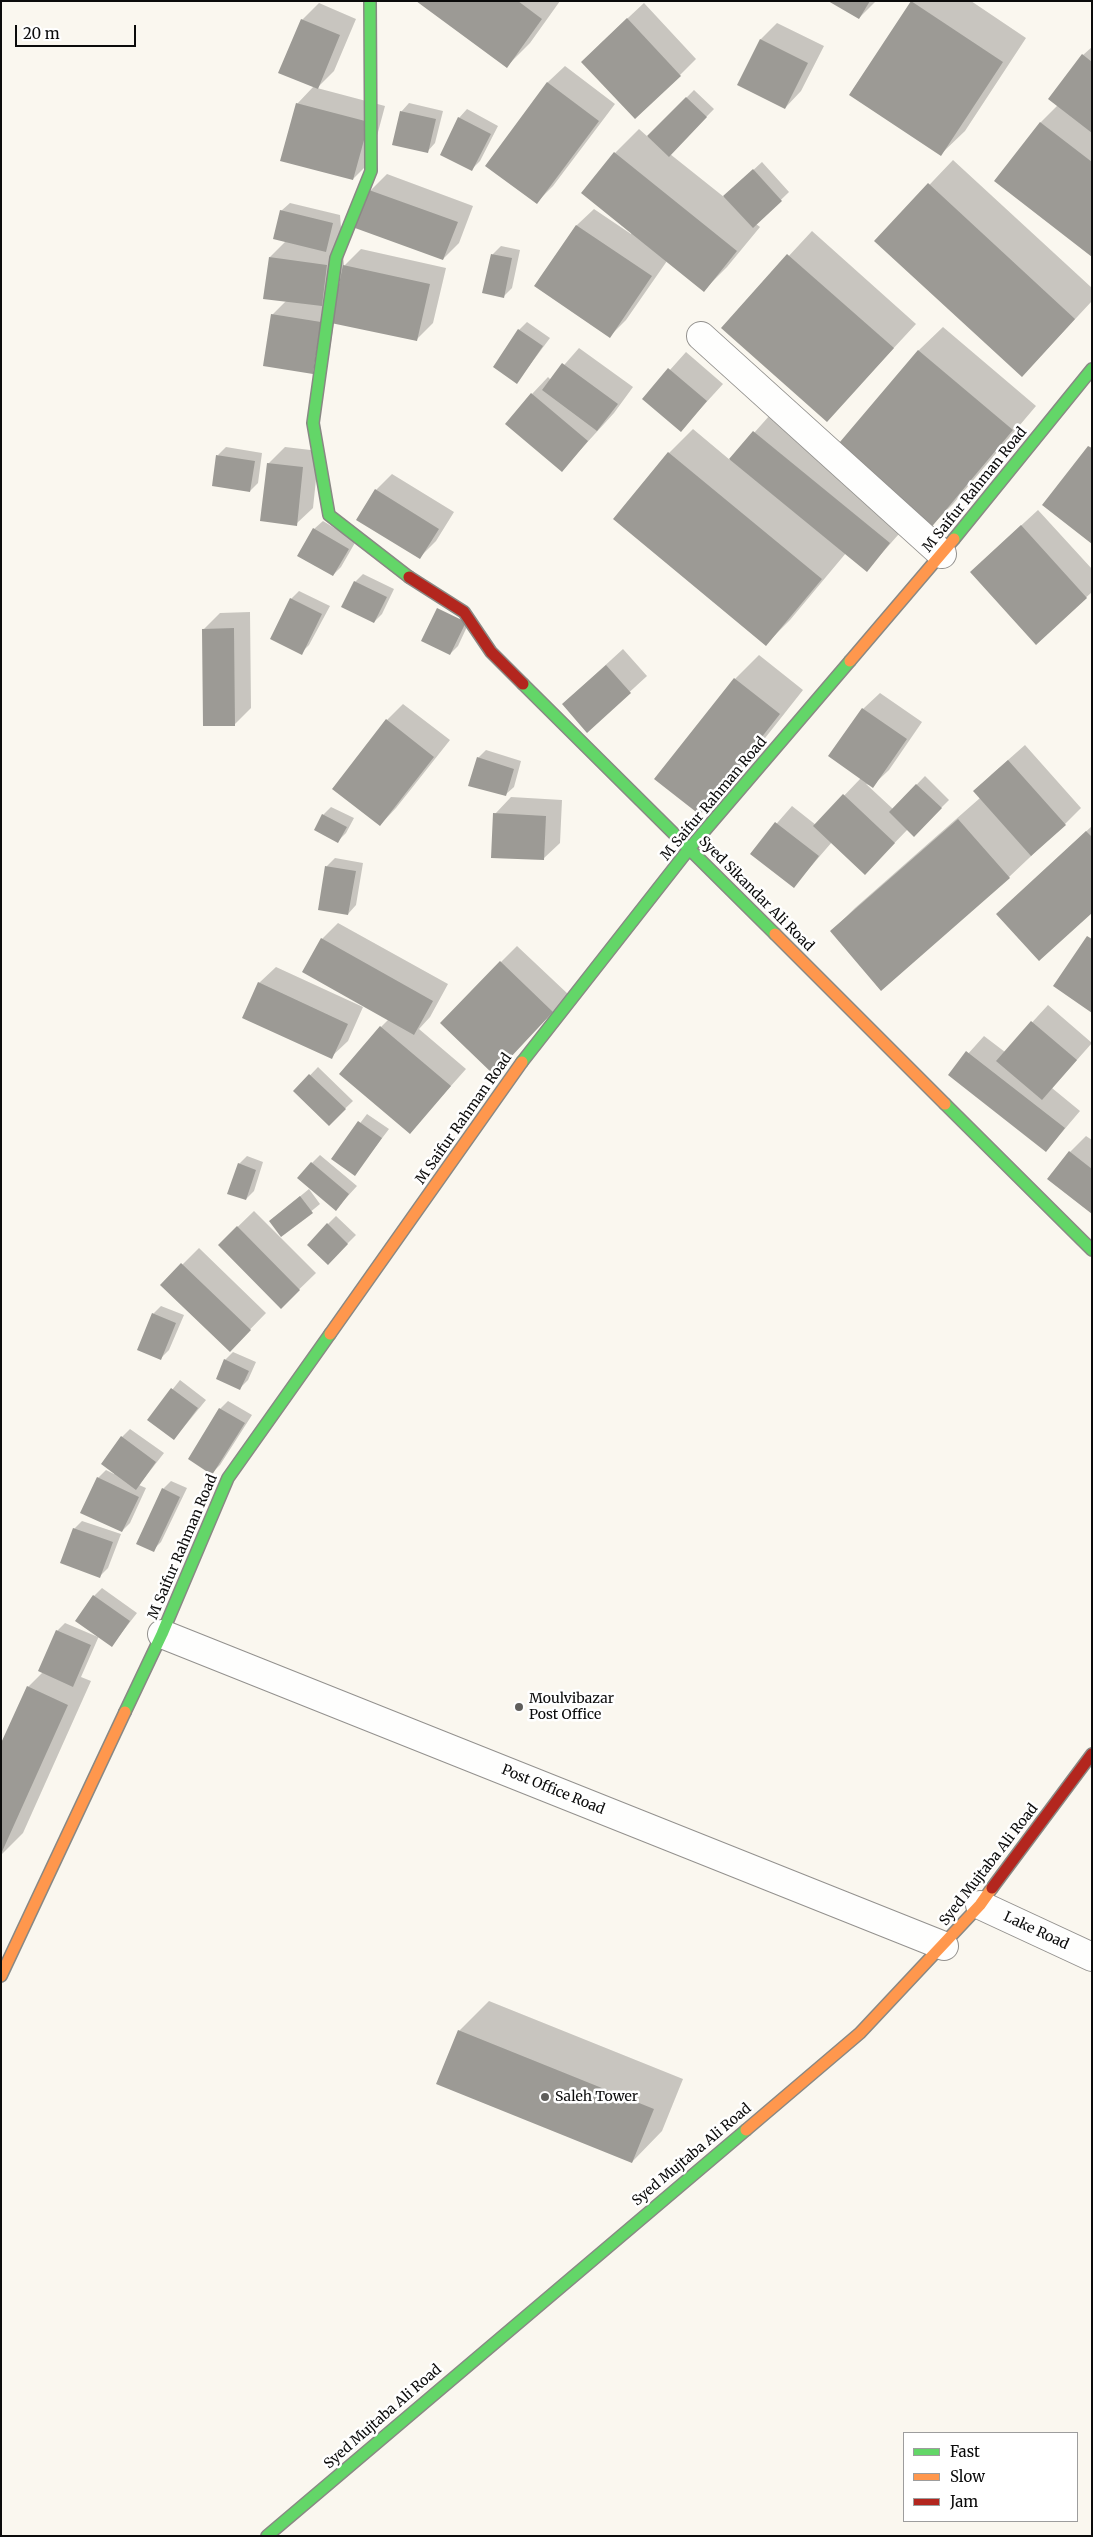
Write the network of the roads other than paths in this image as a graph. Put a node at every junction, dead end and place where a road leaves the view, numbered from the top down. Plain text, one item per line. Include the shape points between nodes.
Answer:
1 (370, 1) edge
2 (701, 336) dead end
3 (1092, 369) edge
4 (942, 554) junction
5 (689, 849) junction
6 (1092, 1250) edge
7 (162, 1634) junction
8 (1092, 1754) edge
9 (980, 1906) junction
10 (944, 1946) junction
11 (1092, 1957) edge
12 (1, 1976) edge
13 (268, 2536) edge

1 - 5 street, Syed Sikandar Ali Road via 371,170 336,258 313,423 329,515 395,568 464,612 491,652
2 - 4 street
3 - 4 street, M Saifur Rahman Road
4 - 5 street, M Saifur Rahman Road
5 - 6 street, Syed Sikandar Ali Road
5 - 7 street, M Saifur Rahman Road via 535,1044 228,1478
7 - 10 street, Post Office Road
7 - 12 street, M Saifur Rahman Road
8 - 9 street, Syed Mujtaba Ali Road
9 - 10 street, Syed Mujtaba Ali Road
9 - 11 street, Lake Road
10 - 13 street, Syed Mujtaba Ali Road via 860,2033

